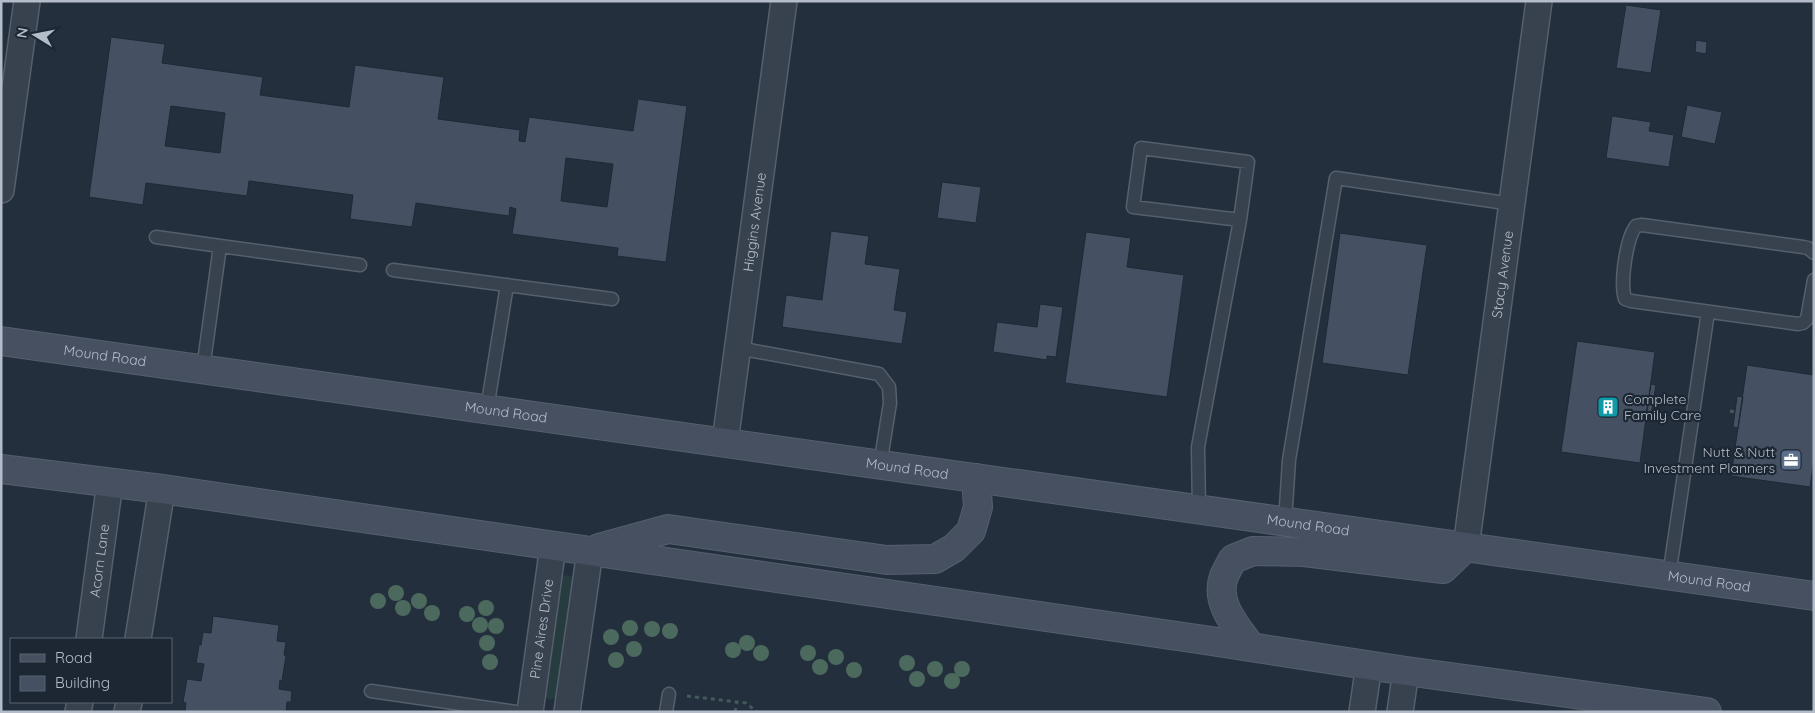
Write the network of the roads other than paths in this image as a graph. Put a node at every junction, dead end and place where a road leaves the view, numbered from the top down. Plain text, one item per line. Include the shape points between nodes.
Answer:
1 (27, 1) edge
2 (784, 1) edge
3 (1539, 1) edge
4 (1, 190) edge
5 (1512, 204) junction
6 (1240, 220) junction
7 (156, 237) dead end
8 (220, 246) junction
9 (1814, 253) edge
10 (360, 265) dead end
11 (393, 270) dead end
12 (1814, 280) edge
13 (507, 285) junction
14 (612, 299) dead end
15 (1708, 312) junction
16 (1, 341) edge
17 (738, 348) junction
18 (203, 369) junction
19 (487, 409) junction
20 (725, 442) junction
21 (880, 464) junction
22 (1, 469) edge
23 (976, 478) junction
24 (110, 482) junction
25 (162, 489) junction
26 (1199, 510) junction
27 (1285, 522) junction
28 (554, 546) junction
29 (1466, 547) junction
30 (590, 551) junction
31 (1669, 576) junction
32 (1814, 596) edge
33 (89, 638) edge
34 (138, 638) edge
35 (1252, 647) junction
36 (1369, 665) junction
37 (1406, 671) junction
38 (372, 691) dead end
39 (669, 694) dead end
40 (516, 712) edge
41 (530, 712) edge
42 (567, 712) edge
43 (666, 712) edge
44 (1362, 712) edge
45 (1400, 712) edge
46 (1707, 712) edge

1 - 4 street
2 - 17 street, Higgins Avenue
3 - 5 street, Stacy Avenue
5 - 27 lane via 1336,178 1289,460
5 - 29 street, Stacy Avenue
6 - 6 lane via 1248,162 1141,148 1134,207
6 - 26 lane via 1198,447
7 - 8 lane
8 - 10 lane
8 - 18 lane
9 - 15 lane via 1803,247 1636,226 1629,237 1622,286 1625,299
11 - 13 lane
12 - 15 lane via 1809,313 1804,323
13 - 14 lane
13 - 19 lane
15 - 31 lane
16 - 18 main road, Mound Road
17 - 20 street, Higgins Avenue
17 - 21 lane via 879,374 890,386
18 - 19 main road, Mound Road
19 - 20 main road, Mound Road
20 - 21 main road, Mound Road
21 - 23 main road, Mound Road
22 - 24 main road
23 - 26 main road, Mound Road
23 - 30 main road via 978,507 971,531 954,548 935,559 888,560 668,528
24 - 25 main road
24 - 33 street, Acorn Lane
25 - 28 main road
25 - 34 street
26 - 27 main road, Mound Road
27 - 29 main road, Mound Road
28 - 30 main road
28 - 41 street, Pine Aires Drive
29 - 31 main road, Mound Road
29 - 35 main road via 1443,569 1304,552 1253,551 1233,559 1224,578 1223,596 1227,614
30 - 35 main road
30 - 42 street
31 - 32 main road, Mound Road
35 - 36 main road
36 - 37 main road
36 - 44 street
37 - 45 street
37 - 46 main road
38 - 40 lane
39 - 43 lane

